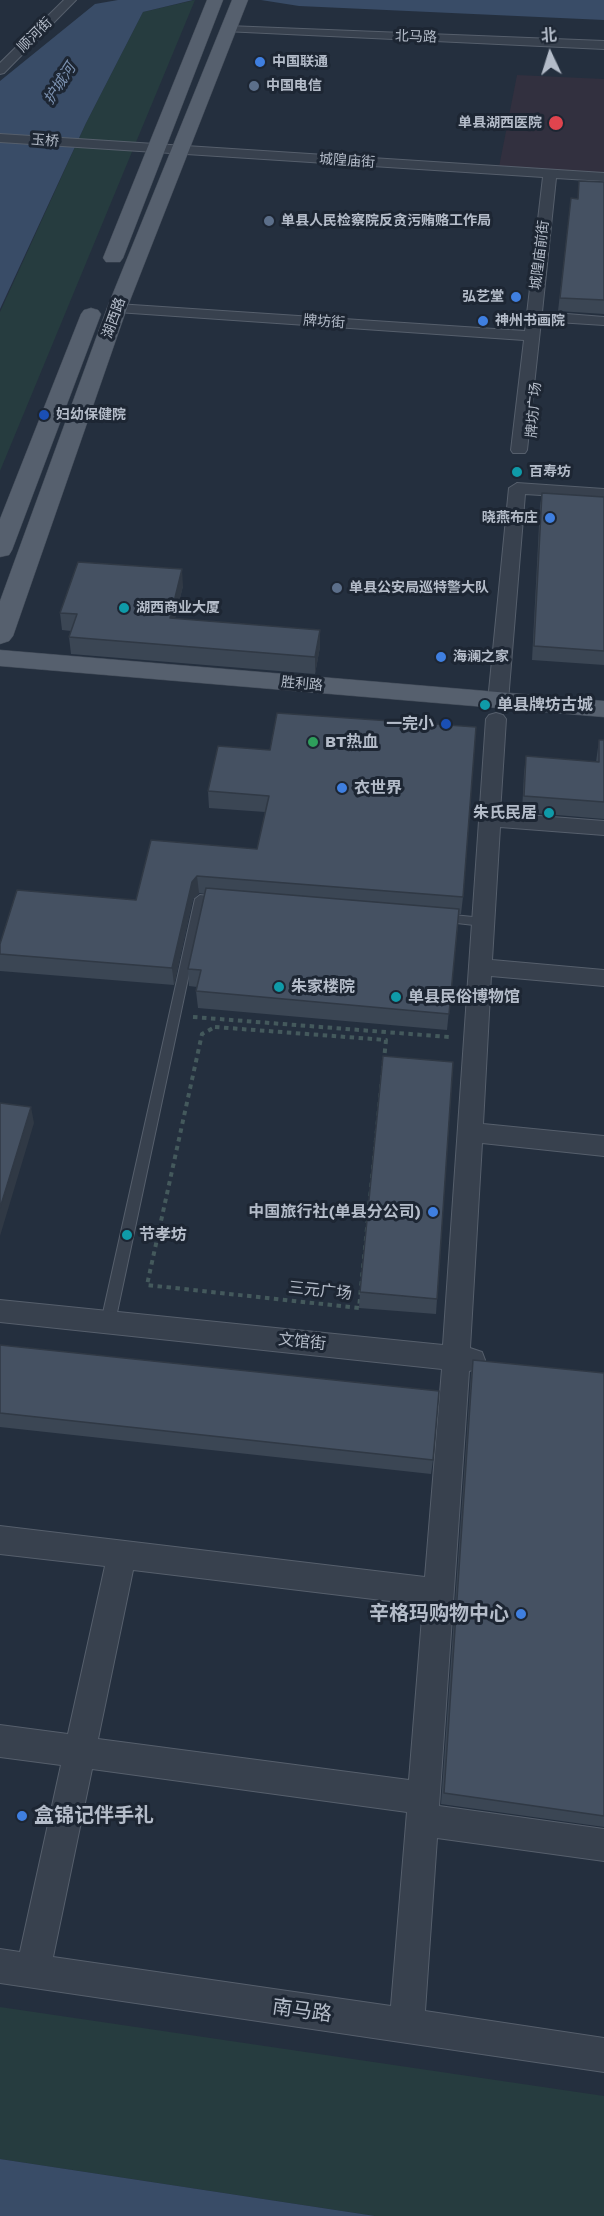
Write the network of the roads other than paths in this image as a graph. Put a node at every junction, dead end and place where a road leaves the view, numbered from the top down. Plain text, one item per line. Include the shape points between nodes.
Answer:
1 (70, 0) edge
2 (214, 1) edge
3 (239, 2) edge
4 (228, 29) junction
5 (604, 45) edge
6 (0, 70) edge
7 (0, 138) edge
8 (89, 144) joint
9 (155, 148) junction
10 (181, 150) junction
11 (550, 174) junction
12 (604, 177) edge
13 (105, 279) dead end
14 (97, 301) dead end
15 (117, 308) junction
16 (533, 316) junction
17 (604, 321) edge
18 (531, 336) junction
19 (519, 450) dead end
20 (604, 494) edge
21 (0, 550) edge
22 (0, 636) edge
23 (0, 658) edge
24 (0, 677) edge
25 (604, 709) edge
26 (497, 710) junction
27 (604, 727) edge
28 (489, 819) junction
29 (604, 828) edge
30 (235, 902) edge
31 (425, 917) edge
32 (483, 922) junction
33 (480, 967) junction
34 (604, 978) edge
35 (470, 1132) junction
36 (604, 1146) edge
37 (0, 1311) edge
38 (108, 1322) junction
39 (456, 1359) junction
40 (502, 1363) edge
41 (0, 1540) edge
42 (122, 1555) junction
43 (439, 1593) junction
44 (0, 1741) edge
45 (80, 1752) junction
46 (423, 1809) junction
47 (604, 1845) edge
48 (0, 1966) edge
49 (33, 1971) junction
50 (407, 2026) junction
51 (604, 2055) edge

1 - 6 street, 顺河街
2 - 9 main road, 湖西路
3 - 4 main road, 湖西路
4 - 5 street, 北马路
4 - 10 main road, 湖西路
7 - 8 street, 玉桥
8 - 9 street, 城隍庙街
9 - 10 street, 城隍庙街
9 - 13 main road, 湖西路
10 - 11 street, 城隍庙街
10 - 15 main road, 湖西路
11 - 12 street, 城隍庙街
11 - 16 street, 城隍庙前街
14 - 21 main road, 湖西路
15 - 18 street, 牌坊街
15 - 22 main road, 湖西路
16 - 17 street
16 - 18 street, 城隍庙前街
18 - 19 street, 城隍庙前街
20 - 26 street via 517,488
23 - 26 main road, 胜利路
24 - 26 main road, 胜利路
25 - 26 main road, 胜利路
26 - 27 main road, 胜利路
26 - 28 street
28 - 29 street
28 - 32 street
30 - 38 lane via 200,899
31 - 32 lane
32 - 33 street
33 - 34 street
33 - 35 street
35 - 36 street
35 - 39 street
37 - 38 street, 文馆街
38 - 39 street, 文馆街
39 - 40 street, 文馆街
39 - 43 street
41 - 42 street
42 - 43 street
42 - 45 street
43 - 46 street
44 - 45 street
45 - 46 street
45 - 49 street
46 - 47 street
46 - 50 street
48 - 49 street, 南马路
49 - 50 street, 南马路
50 - 51 street, 南马路

